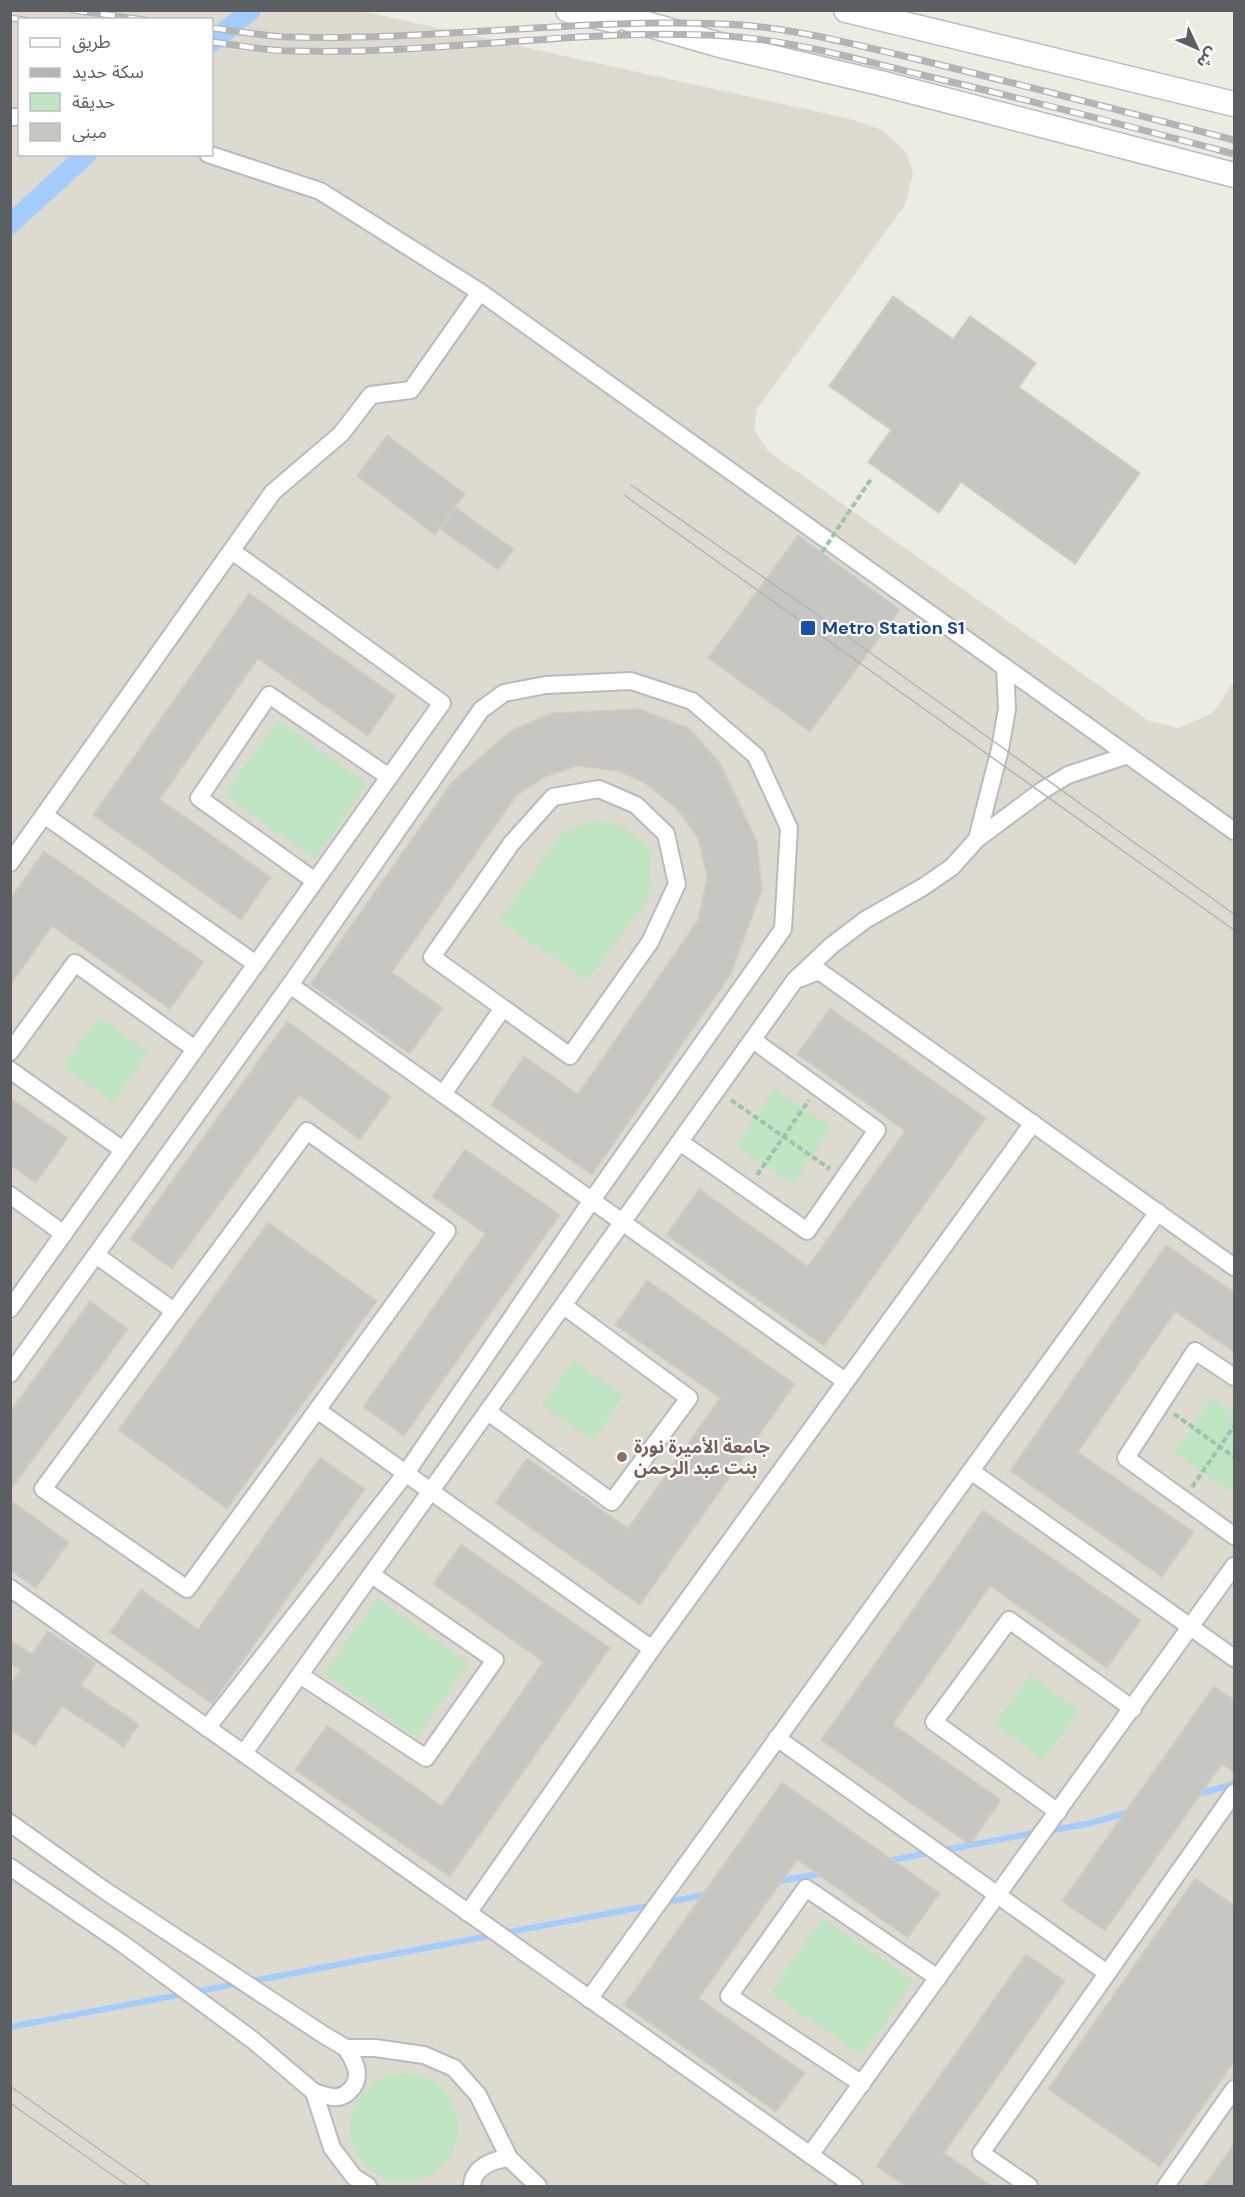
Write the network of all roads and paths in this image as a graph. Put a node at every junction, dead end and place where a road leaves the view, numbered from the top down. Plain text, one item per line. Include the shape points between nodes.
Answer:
1 (568, 10) edge
2 (598, 10) edge
3 (846, 10) edge
4 (720, 45) junction
5 (1234, 104) edge
6 (213, 156) edge
7 (1234, 176) edge
8 (480, 292) junction
9 (871, 479) dead end
10 (232, 551) junction
11 (822, 552) dead end
12 (1005, 667) junction
13 (1128, 755) junction
14 (389, 777) junction
15 (45, 815) junction
16 (1234, 831) edge
17 (977, 840) junction
18 (10, 863) edge
19 (315, 881) junction
20 (256, 964) junction
21 (795, 980) junction
22 (290, 985) junction
23 (503, 1008) junction
24 (753, 1040) junction
25 (195, 1049) junction
26 (10, 1052) edge
27 (10, 1070) edge
28 (818, 1087) junction
29 (717, 1090) junction
30 (443, 1094) junction
31 (1033, 1123) junction
32 (783, 1137) junction
33 (680, 1142) junction
34 (123, 1150) junction
35 (843, 1178) junction
36 (747, 1189) junction
37 (10, 1195) edge
38 (592, 1200) junction
39 (1158, 1212) junction
40 (623, 1222) junction
41 (64, 1234) junction
42 (96, 1255) junction
43 (1234, 1267) edge
44 (564, 1306) junction
45 (10, 1310) edge
46 (174, 1311) junction
47 (10, 1374) edge
48 (1234, 1377) edge
49 (845, 1381) junction
50 (1160, 1404) junction
51 (317, 1410) junction
52 (488, 1413) junction
53 (1234, 1426) edge
54 (1220, 1447) junction
55 (1234, 1457) edge
56 (971, 1471) junction
57 (405, 1473) junction
58 (431, 1491) junction
59 (1183, 1499) junction
60 (1234, 1536) edge
61 (1234, 1566) edge
62 (372, 1575) junction
63 (10, 1588) edge
64 (1191, 1628) junction
65 (652, 1649) junction
66 (1234, 1658) edge
67 (300, 1675) junction
68 (1133, 1709) junction
69 (207, 1728) junction
70 (777, 1738) junction
71 (244, 1753) junction
72 (1234, 1793) edge
73 (1058, 1812) junction
74 (10, 1823) edge
75 (10, 1867) edge
76 (998, 1895) junction
77 (468, 1912) junction
78 (1107, 1973) junction
79 (938, 1978) junction
80 (589, 1999) junction
81 (346, 2048) junction
82 (862, 2084) junction
83 (1234, 2089) edge
84 (314, 2092) junction
85 (810, 2155) junction
86 (508, 2157) junction
87 (368, 2187) edge
88 (472, 2187) edge
89 (538, 2187) edge
90 (854, 2187) edge
91 (1029, 2187) edge
92 (1166, 2187) edge

1 - 4 main road
2 - 4 main road
3 - 5 main road
4 - 7 main road
6 - 8 street via 320,191
8 - 10 street via 411,390 371,396 341,434 273,492
8 - 12 street
9 - 11 path, bridge
10 - 14 street via 442,703
10 - 15 street
12 - 13 street
12 - 17 street via 1007,709
13 - 16 street
13 - 17 street via 1068,775
14 - 19 street
14 - 19 street via 269,695 199,798
15 - 18 street
15 - 20 street
17 - 21 street via 951,867 865,920
19 - 20 street
20 - 25 street
21 - 24 street
21 - 31 street via 819,971
22 - 30 street
22 - 38 street via 481,710 504,693 546,685 631,681 692,701 756,756 789,828 783,929
22 - 42 street
23 - 23 street via 570,1056 650,942 677,884 666,834 636,805 599,789 553,797 511,844 432,957
23 - 30 street
24 - 28 street
24 - 29 street
25 - 26 street via 75,963
25 - 34 street
27 - 34 street
28 - 32 path
28 - 35 street via 877,1130
29 - 32 path
29 - 33 street
30 - 38 street
31 - 39 street
31 - 49 street
32 - 35 path
32 - 36 path
33 - 36 street
33 - 40 street
34 - 41 street
35 - 36 street via 807,1231
37 - 41 street
38 - 40 street
38 - 57 street
39 - 43 street
39 - 56 street
40 - 44 street
40 - 49 street
41 - 45 street
42 - 46 street
42 - 47 street
44 - 52 street
44 - 52 street via 689,1398 612,1502
46 - 51 street via 307,1131 447,1231
46 - 51 street via 43,1489 187,1589
48 - 50 street via 1195,1351
49 - 65 street
50 - 54 path
50 - 59 street via 1126,1458
51 - 57 street
52 - 58 street
53 - 54 path
54 - 55 path
54 - 59 path
56 - 64 street
56 - 70 street
57 - 58 street
57 - 69 street
58 - 62 street
58 - 65 street
59 - 60 street
61 - 64 street
62 - 67 street
62 - 67 street via 495,1660 426,1758
63 - 69 street
64 - 66 street
64 - 68 street
65 - 77 street
67 - 71 street
68 - 73 street
68 - 73 street via 1009,1620 934,1722
69 - 71 street
70 - 76 street
70 - 80 street
71 - 77 street
72 - 78 street
73 - 76 street
74 - 81 street via 104,1890
75 - 84 street via 198,1999
76 - 78 street
76 - 79 street
77 - 80 street
78 - 91 street via 981,2153
79 - 82 street
79 - 82 street via 806,1888 729,1996
80 - 85 street
81 - 84 street via 357,2075 351,2091 335,2098
81 - 86 street via 424,2055 454,2068 478,2095
82 - 85 street
83 - 92 street
84 - 87 street via 332,2148 354,2177
85 - 90 street
86 - 88 street via 494,2159 482,2168
86 - 89 street

